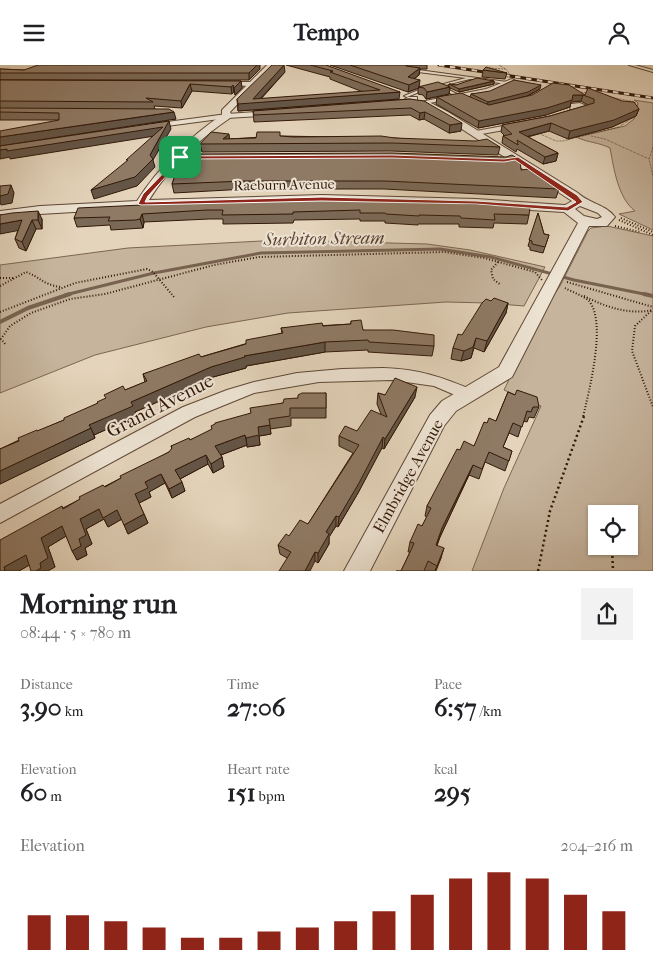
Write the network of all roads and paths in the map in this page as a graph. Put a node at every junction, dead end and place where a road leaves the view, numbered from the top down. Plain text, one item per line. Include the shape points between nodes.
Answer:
1 (271, 65) edge
2 (499, 65) edge
3 (631, 65) edge
4 (486, 68) edge
5 (505, 69) junction
6 (407, 70) edge
7 (653, 71) edge
8 (473, 78) junction
9 (512, 82) junction
10 (211, 84) edge
11 (251, 84) junction
12 (438, 86) junction
13 (396, 91) edge
14 (461, 97) junction
15 (410, 99) junction
16 (472, 102) edge
17 (427, 103) junction
18 (397, 104) edge
19 (576, 109) edge
20 (282, 112) edge
21 (567, 112) edge
22 (181, 113) dead end
23 (227, 116) junction
24 (530, 123) edge
25 (143, 128) edge
26 (476, 133) junction
27 (589, 135) dead end
28 (653, 147) edge
29 (180, 157) junction
30 (195, 158) edge
31 (516, 158) junction
32 (649, 159) junction
33 (494, 160) edge
34 (653, 176) edge
35 (580, 202) junction
36 (141, 204) junction
37 (568, 209) junction
38 (0, 215) edge
39 (611, 219) junction
40 (585, 221) junction
41 (648, 230) junction
42 (642, 232) junction
43 (646, 233) junction
44 (653, 234) edge
45 (498, 263) junction
46 (0, 278) edge
47 (14, 278) junction
48 (556, 278) junction
49 (159, 280) junction
50 (501, 285) dead end
51 (0, 286) edge
52 (61, 288) junction
53 (577, 293) junction
54 (174, 297) dead end
55 (653, 307) edge
56 (652, 311) edge
57 (0, 312) edge
58 (5, 344) dead end
59 (469, 395) junction
60 (653, 407) edge
61 (0, 515) edge
62 (612, 555) edge
63 (356, 571) edge
64 (538, 571) edge
65 (613, 571) edge

1 - 11 street
2 - 5 path
3 - 7 lane
4 - 5 path
5 - 9 path
6 - 8 lane
8 - 9 lane
8 - 12 lane
9 - 14 street
10 - 11 street
11 - 23 street via 225,112
12 - 14 lane
12 - 15 lane via 429,87
13 - 15 street
14 - 16 lane
14 - 17 street
15 - 17 street
15 - 18 street
17 - 26 street
19 - 21 street
20 - 23 street
22 - 23 street via 220,113
23 - 25 street
23 - 29 street via 210,127
24 - 26 street
26 - 31 street
27 - 32 path
28 - 32 path
29 - 30 street
29 - 36 street via 145,195
31 - 33 street
31 - 35 street
32 - 34 path
35 - 37 street
35 - 39 street via 589,204
36 - 37 street, Raeburn Avenue via 322,199
36 - 38 street, Raeburn Avenue
37 - 40 street
39 - 40 street
39 - 41 path
39 - 42 path
39 - 42 path via 630,224
40 - 48 street, Elmbridge Avenue
41 - 43 path
41 - 44 path
42 - 43 path
43 - 44 path
45 - 48 path via 535,272 539,279
45 - 49 path via 444,252 259,257
45 - 50 path via 491,270
46 - 47 path
47 - 51 path
47 - 52 path via 26,272 46,285
48 - 53 path
48 - 55 path
48 - 59 street, Elmbridge Avenue via 506,372
49 - 52 path via 153,271 147,269
49 - 54 path
49 - 58 path via 70,299 31,313 10,326 1,339
52 - 57 path
53 - 56 path via 619,310
53 - 64 path via 589,301 598,322 593,369 582,423 550,511
56 - 60 path via 635,326 632,351
59 - 61 street, Grand Avenue via 435,380 403,374 311,375 267,383 218,397
59 - 63 street, Elmbridge Avenue via 449,407 437,421
62 - 65 path

